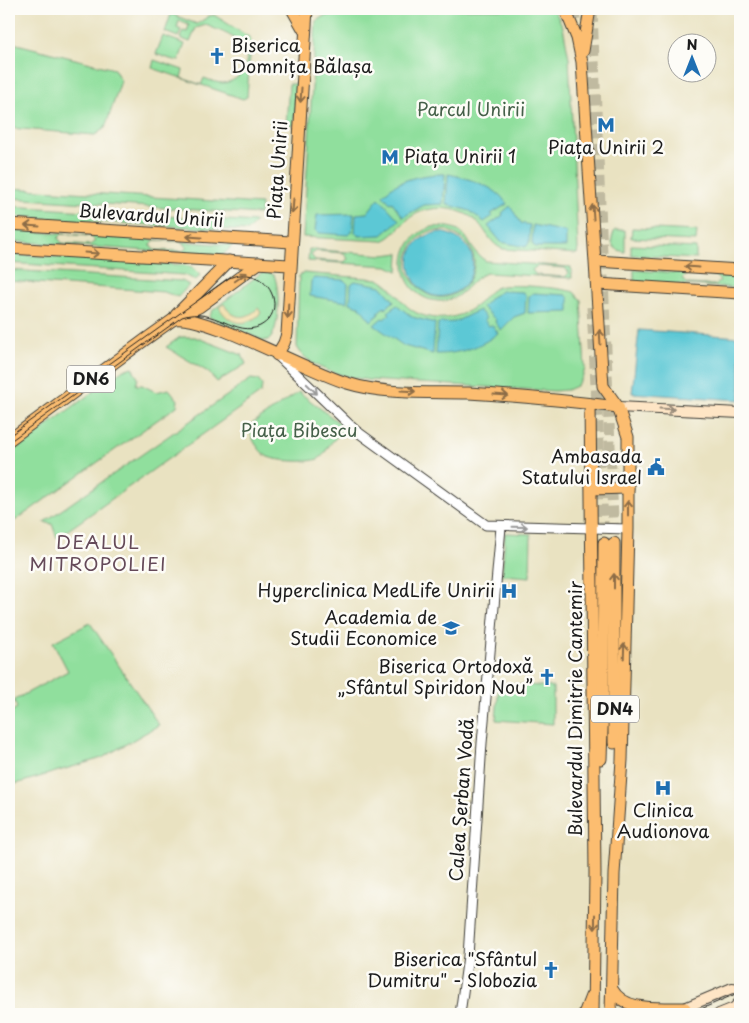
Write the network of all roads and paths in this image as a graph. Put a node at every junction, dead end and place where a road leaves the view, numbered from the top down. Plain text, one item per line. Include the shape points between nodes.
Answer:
1 (292, 9) edge
2 (307, 9) edge
3 (565, 9) edge
4 (590, 9) edge
5 (305, 32) junction
6 (582, 62) junction
7 (9, 224) edge
8 (291, 242) junction
9 (9, 248) edge
10 (196, 259) junction
11 (596, 261) junction
12 (229, 262) junction
13 (259, 263) junction
14 (290, 265) junction
15 (740, 270) edge
16 (208, 284) junction
17 (598, 284) junction
18 (740, 293) edge
19 (174, 319) junction
20 (287, 334) junction
21 (277, 355) junction
22 (302, 367) junction
23 (603, 386) junction
24 (590, 404) junction
25 (618, 407) junction
26 (740, 413) edge
27 (9, 440) edge
28 (592, 488) junction
29 (628, 488) junction
30 (501, 527) junction
31 (592, 528) junction
32 (628, 529) junction
33 (595, 873) junction
34 (614, 874) junction
35 (595, 988) junction
36 (612, 989) junction
37 (740, 989) edge
38 (740, 1002) edge
39 (685, 1008) junction
40 (460, 1014) edge
41 (584, 1014) edge
42 (593, 1014) edge
43 (611, 1014) edge
44 (670, 1014) edge
45 (719, 1014) edge

1 - 5 main road
2 - 5 main road, Piața Unirii
3 - 6 main road via 577,38
4 - 6 main road
5 -> 8 main road, Piața Unirii
11 -> 6 main road
8 -> 7 main road, Bulevardul Unirii
8 - 14 main road, Piața Unirii
9 -> 10 main road
10 - 12 main road
10 - 16 main road via 205,269
15 -> 11 main road
11 - 17 main road
12 - 13 main road
12 - 16 main road, DN6
13 - 14 main road
19 -> 13 main road via 199,307
14 -> 20 main road, Piața Unirii
16 - 19 main road, DN6
17 - 18 main road
23 -> 17 main road
19 - 21 main road via 191,320 212,327
19 - 27 main road, DN6
20 - 21 main road, Piața Unirii
20 - 22 main road, Piața Unirii via 286,349
21 - 22 main road, Piața Unirii
21 -> 30 street via 362,435 484,524
22 -> 24 main road, Piața Unirii via 370,388 545,398
23 - 24 main road
23 - 25 main road
24 - 25 main road, Piața Unirii
24 - 28 main road, Bulevardul Dimitrie Cantemir
25 -> 26 main road
25 - 29 main road via 628,437
28 - 29 main road
28 - 31 main road, Bulevardul Dimitrie Cantemir
32 -> 29 main road
30 -> 31 street
30 - 40 street, Calea Șerban Vodă via 482,734 468,956
31 - 32 street
31 - 33 main road, Bulevardul Dimitrie Cantemir
34 -> 32 main road via 622,760
34 -> 33 main road, DN4 via 609,543
33 -> 35 main road, Bulevardul Dimitrie Cantemir / DN4
34 - 36 main road, DN4
35 - 41 main road
35 - 42 main road, Bulevardul Dimitrie Cantemir / DN4
36 - 39 main road via 618,999 632,1005
36 - 43 main road, DN4
37 - 39 main road via 732,988
38 - 45 main road
39 - 44 main road

